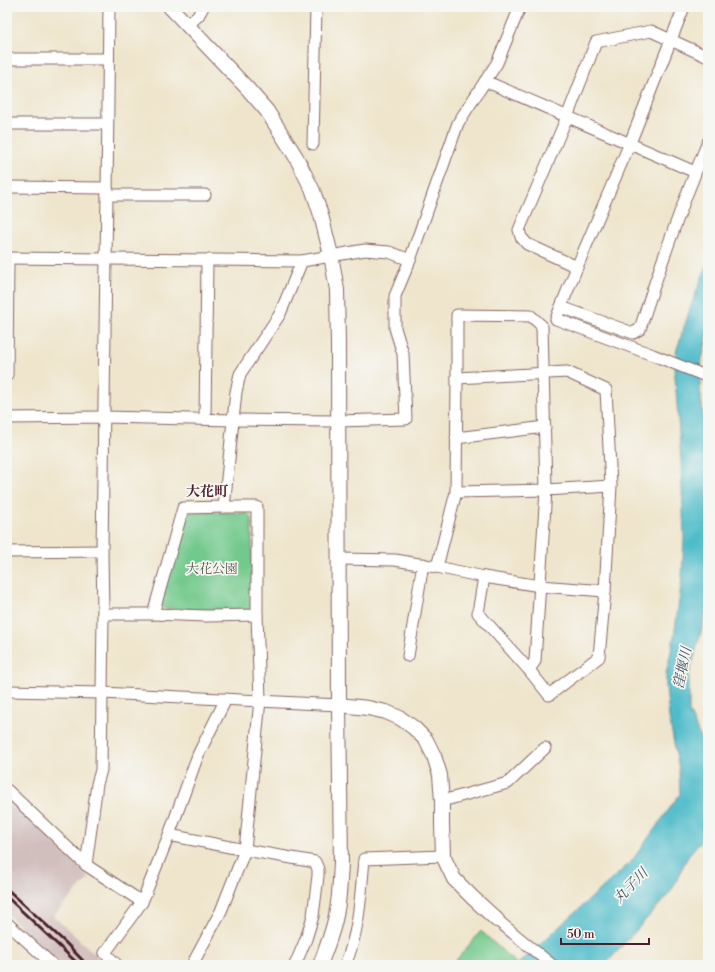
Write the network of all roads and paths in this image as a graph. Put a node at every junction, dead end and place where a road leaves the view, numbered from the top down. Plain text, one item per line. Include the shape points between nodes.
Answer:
1 (109, 7) edge
2 (170, 7) edge
3 (203, 7) edge
4 (316, 7) edge
5 (518, 7) edge
6 (684, 7) edge
7 (188, 25) junction
8 (671, 40) junction
9 (708, 57) edge
10 (7, 59) edge
11 (108, 59) junction
12 (485, 81) junction
13 (567, 117) junction
14 (7, 124) edge
15 (107, 124) junction
16 (708, 142) edge
17 (630, 143) junction
18 (313, 144) dead end
19 (696, 172) junction
20 (7, 187) edge
21 (107, 192) junction
22 (205, 195) dead end
23 (331, 255) junction
24 (8, 258) edge
25 (106, 259) junction
26 (206, 260) junction
27 (410, 260) junction
28 (302, 261) junction
29 (577, 267) junction
30 (561, 307) junction
31 (556, 319) junction
32 (542, 326) junction
33 (543, 373) junction
34 (7, 375) edge
35 (708, 377) edge
36 (457, 378) junction
37 (104, 417) junction
38 (7, 418) edge
39 (205, 419) junction
40 (234, 420) junction
41 (338, 421) junction
42 (545, 427) junction
43 (456, 438) junction
44 (611, 486) junction
45 (546, 490) junction
46 (456, 492) junction
47 (224, 507) junction
48 (7, 552) edge
49 (102, 552) junction
50 (339, 559) junction
51 (423, 564) junction
52 (437, 567) junction
53 (484, 577) junction
54 (540, 586) junction
55 (605, 591) junction
56 (103, 614) junction
57 (153, 614) junction
58 (257, 615) junction
59 (408, 656) dead end
60 (529, 670) junction
61 (7, 691) edge
62 (102, 693) junction
63 (226, 699) junction
64 (260, 700) junction
65 (338, 705) junction
66 (545, 748) dead end
67 (7, 790) edge
68 (442, 801) junction
69 (169, 835) junction
70 (245, 850) junction
71 (443, 856) junction
72 (86, 865) junction
73 (142, 902) junction
74 (496, 920) joint
75 (7, 923) edge
76 (53, 965) edge
77 (117, 965) edge
78 (192, 965) edge
79 (295, 965) edge
80 (320, 965) edge
81 (345, 965) edge
82 (552, 965) edge

1 - 11 street
2 - 7 street
3 - 7 street
4 - 18 street
5 - 12 street via 497,63
6 - 8 street
7 - 23 street via 267,111 296,157 313,191
8 - 9 street
8 - 13 street via 651,32 596,42
8 - 17 street
10 - 11 street
11 - 15 street
12 - 13 street
12 - 27 street via 458,123
13 - 17 street
13 - 29 street via 519,230 527,244
14 - 15 street
15 - 21 street
16 - 19 street
17 - 19 street
17 - 29 street
19 - 30 street via 640,329 633,333
20 - 21 street
21 - 22 street
21 - 25 street
23 - 27 street via 365,250 389,252
23 - 28 street
23 - 41 street via 337,290
24 - 25 street
24 - 34 street
25 - 26 street
25 - 37 street
26 - 28 street
26 - 39 street
27 - 41 street via 395,296 395,328 403,354 406,419
28 - 40 street via 280,314 240,374
29 - 30 street
30 - 31 street
31 - 32 street
31 - 35 street
32 - 33 street
32 - 36 street via 531,316 457,315
33 - 36 street
33 - 42 street
33 - 44 street via 567,372 606,390
36 - 43 street
37 - 38 street
37 - 39 street
37 - 49 street
39 - 40 street
40 - 41 street
40 - 47 street
41 - 50 street
42 - 43 street
42 - 45 street
43 - 46 street
44 - 45 street
44 - 55 street
45 - 46 street
45 - 54 street
46 - 52 street
47 - 57 street via 183,508
47 - 58 street via 256,507
48 - 49 street
49 - 56 street
50 - 51 street via 395,560
50 - 65 street
51 - 52 street
51 - 59 street
52 - 53 street
53 - 54 street
53 - 60 street via 478,614
54 - 55 street
54 - 60 street via 535,661
55 - 60 street via 599,657 550,695
56 - 57 street
56 - 62 street
57 - 58 street
58 - 64 street
61 - 62 street
62 - 63 street
62 - 72 street via 101,770
63 - 64 street
63 - 69 street via 198,755
64 - 65 street
64 - 70 street
65 - 68 street via 386,712 414,728 426,740 434,756 440,775
65 - 80 street via 340,882 336,915
66 - 68 street via 508,783
67 - 72 street
68 - 71 street
69 - 70 street
69 - 73 street
70 - 78 street via 221,911
70 - 79 street via 314,862 318,869 313,916
71 - 74 street via 454,879
71 - 81 street via 364,859 358,918
72 - 73 street
73 - 77 street via 105,953
74 - 82 street
75 - 76 street

